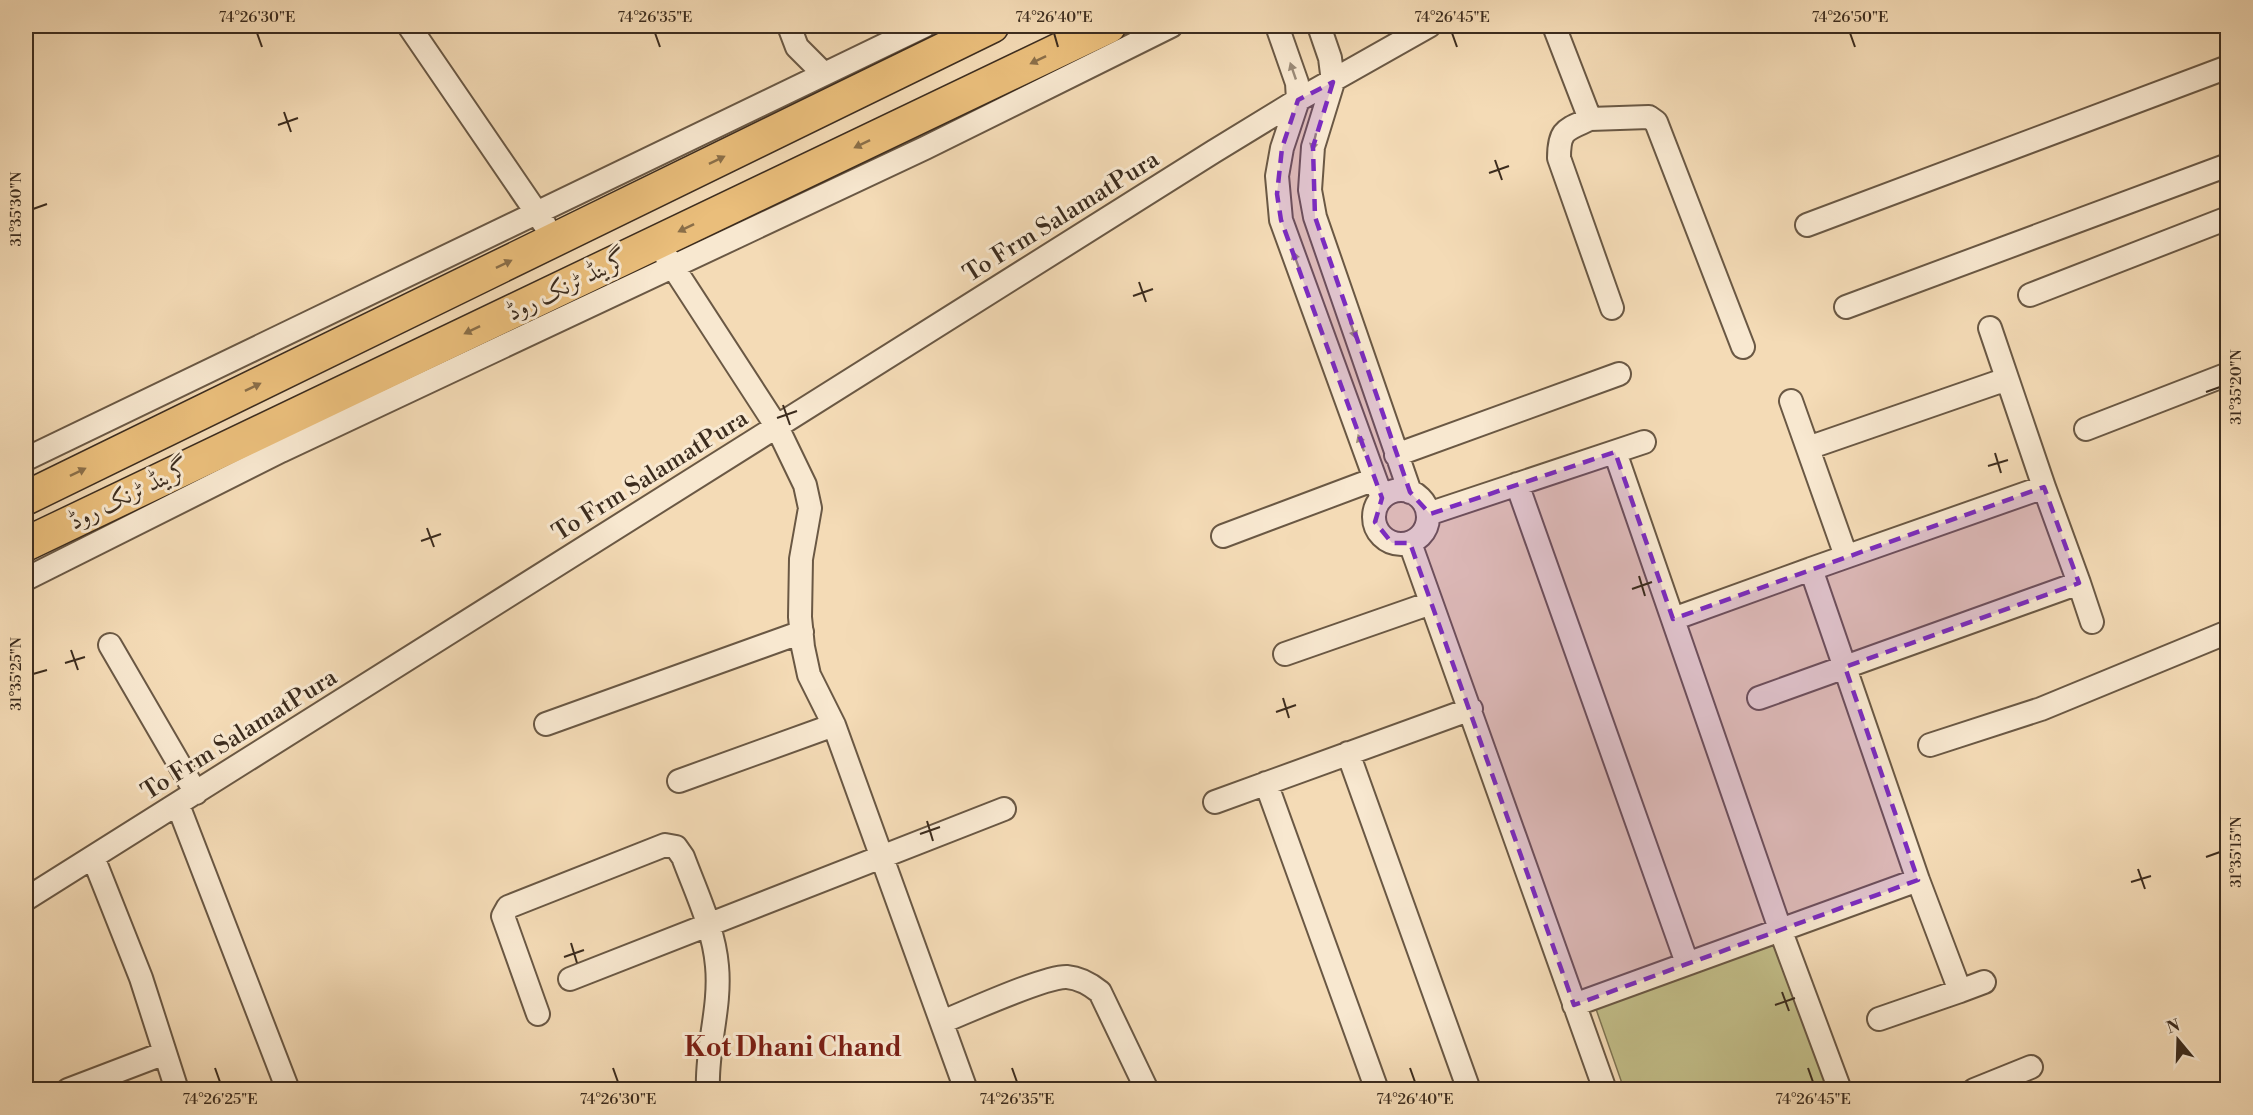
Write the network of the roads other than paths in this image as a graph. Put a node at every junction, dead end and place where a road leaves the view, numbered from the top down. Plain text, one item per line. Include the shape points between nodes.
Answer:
1 (409, 26) edge
2 (789, 26) edge
3 (924, 26) edge
4 (992, 26) edge
5 (1109, 26) edge
6 (1171, 26) edge
7 (1277, 26) edge
8 (1319, 26) edge
9 (1429, 26) edge
10 (1554, 26) edge
11 (949, 46) junction
12 (881, 63) junction
13 (2228, 67) edge
14 (824, 74) junction
15 (1333, 82) junction
16 (974, 91) junction
17 (1298, 100) junction
18 (1590, 119) junction
19 (918, 134) junction
20 (2228, 165) edge
21 (2228, 218) edge
22 (1807, 225) dead end
23 (546, 227) junction
24 (666, 254) junction
25 (2030, 295) dead end
26 (1846, 307) dead end
27 (1612, 308) dead end
28 (1990, 328) dead end
29 (1743, 347) dead end
30 (1619, 374) dead end
31 (2228, 374) edge
32 (2007, 379) junction
33 (1791, 401) dead end
34 (777, 427) junction
35 (2086, 429) dead end
36 (275, 439) junction
37 (1644, 442) dead end
38 (1808, 448) junction
39 (1616, 452) junction
40 (1396, 455) junction
41 (26, 459) edge
42 (1517, 484) junction
43 (2044, 487) junction
44 (1378, 488) junction
45 (1410, 492) junction
46 (26, 498) edge
47 (1428, 514) junction
48 (1223, 536) dead end
49 (1410, 543) junction
50 (26, 544) edge
51 (1846, 556) junction
52 (1811, 569) junction
53 (26, 579) edge
54 (2079, 583) junction
55 (1431, 603) junction
56 (1673, 619) junction
57 (2092, 622) dead end
58 (802, 632) junction
59 (2228, 632) edge
60 (110, 645) dead end
61 (1285, 654) dead end
62 (1845, 667) junction
63 (1759, 698) dead end
64 (1471, 709) junction
65 (546, 724) dead end
66 (834, 726) junction
67 (1930, 745) dead end
68 (1348, 753) junction
69 (679, 782) dead end
70 (1266, 783) junction
71 (187, 799) junction
72 (1215, 801) dead end
73 (1004, 809) dead end
74 (93, 857) junction
75 (882, 858) junction
76 (1918, 880) junction
77 (26, 899) edge
78 (708, 925) junction
79 (1780, 929) junction
80 (1687, 963) junction
81 (570, 979) dead end
82 (1984, 982) dead end
83 (1960, 991) junction
84 (1574, 1005) junction
85 (538, 1014) dead end
86 (1879, 1019) dead end
87 (942, 1022) junction
88 (165, 1053) junction
89 (2031, 1067) dead end
90 (68, 1089) edge
91 (177, 1089) edge
92 (288, 1089) edge
93 (708, 1089) edge
94 (966, 1089) edge
95 (1147, 1089) edge
96 (1377, 1089) edge
97 (1469, 1089) edge
98 (1605, 1089) edge
99 (1840, 1089) edge
100 (1974, 1089) edge

1 - 23 street
2 - 14 street via 797,47
3 - 12 street
4 - 11 highway, گرینڈ ٹرنک روڈ
5 -> 16 highway, گرینڈ ٹرنک روڈ
6 - 19 street
17 -> 7 street via 1297,83
8 - 15 street
9 - 15 street, To Frm SalamatPura
10 - 18 street
11 - 12 highway, گرینڈ ٹرنک روڈ
11 - 16 highway
12 - 14 street
23 -> 12 highway, گرینڈ ٹرنک روڈ
13 - 22 street
14 - 23 street
15 - 17 street, To Frm SalamatPura
15 -> 40 street via 1313,147 1314,217
16 - 19 highway, گرینڈ ٹرنک روڈ
17 - 34 street, To Frm SalamatPura
44 -> 17 street via 1281,220 1277,176
18 - 27 street via 1564,131 1559,138 1559,158
18 - 29 street via 1649,117 1656,122
19 - 24 highway, گرینڈ ٹرنک روڈ
20 - 26 street
21 - 25 street
23 - 41 street
46 -> 23 highway, گرینڈ ٹرنک روڈ
24 - 34 street
24 - 36 highway, گرینڈ ٹرنک روڈ
28 - 32 street
30 - 40 street
31 - 35 street
32 - 38 street
32 - 43 street
33 - 38 street
34 - 58 street via 797,464 810,508 801,559
34 - 71 street, To Frm SalamatPura
36 - 50 highway, گرینڈ ٹرنک روڈ
36 - 53 street
37 - 39 street
38 - 51 street
39 - 42 street
39 - 56 street
40 - 45 street
42 - 47 street
42 - 80 street
43 - 51 street
43 - 54 street
44 - 45 street
44 - 48 street
44 - 49 street via 1378,531 1392,543
45 - 47 street via 1422,501
47 - 49 street via 1424,532
49 - 55 street
51 - 52 street
52 - 56 street
52 - 62 street
54 - 57 street
54 - 62 street
55 - 61 street
55 - 64 street
56 - 79 street
58 - 65 street
58 - 66 street via 809,675
59 - 67 street via 2041,709
60 - 71 street
62 - 63 street
62 - 76 street
64 - 68 street
64 - 84 street
66 - 69 street
66 - 75 street
68 - 70 street
68 - 97 street
70 - 72 street
70 - 96 street
71 - 74 street, To Frm SalamatPura
71 - 92 street
73 - 75 street
74 - 77 street, To Frm SalamatPura
74 - 88 street via 141,978
75 - 78 street
75 - 87 street
76 - 79 street
76 - 83 street
78 - 81 street
78 - 85 street via 683,857 676,847 665,845 508,907 503,916
78 - 93 street via 717,968
79 - 80 street
79 - 99 street
80 - 84 street
82 - 83 street
83 - 86 street
84 - 98 street
87 - 94 street
87 - 95 street via 1055,978 1077,979 1100,992
88 - 90 street
88 - 91 street
89 - 100 street

